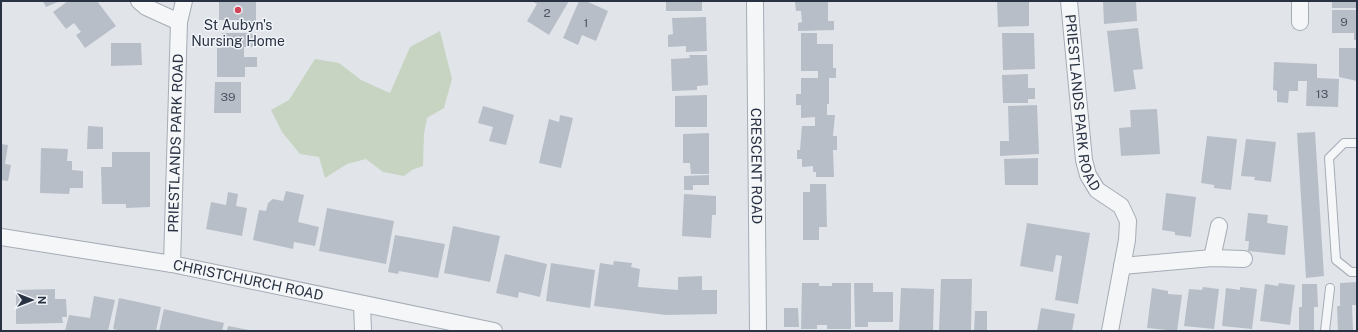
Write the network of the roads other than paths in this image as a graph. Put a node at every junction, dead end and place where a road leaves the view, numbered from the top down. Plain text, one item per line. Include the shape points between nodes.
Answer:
1 (139, 1) edge
2 (184, 1) edge
3 (755, 1) edge
4 (1069, 1) edge
5 (1300, 1) edge
6 (179, 22) junction
7 (1300, 22) dead end
8 (1357, 143) edge
9 (1219, 226) dead end
10 (1, 237) edge
11 (1212, 258) junction
12 (1244, 259) dead end
13 (172, 264) junction
14 (1122, 266) junction
15 (1357, 272) edge
16 (1330, 288) dead end
17 (362, 304) junction
18 (363, 331) edge
19 (494, 331) edge
20 (758, 331) edge
21 (1110, 331) edge
22 (1325, 331) edge

1 - 6 street via 146,7
2 - 6 street, PRIESTLANDS PARK ROAD
3 - 20 street, CRESCENT ROAD
4 - 14 street, PRIESTLANDS PARK ROAD via 1084,160 1088,175 1097,190 1121,206 1128,221
5 - 7 street
6 - 13 street, PRIESTLANDS PARK ROAD
8 - 15 lane via 1344,143 1330,158 1336,260 1351,272
9 - 11 street
10 - 13 street, CHRISTCHURCH ROAD
11 - 12 street
11 - 14 street
13 - 17 street, CHRISTCHURCH ROAD
14 - 21 street, PRIESTLANDS PARK ROAD
16 - 22 lane
17 - 18 street
17 - 19 street, CHRISTCHURCH ROAD

